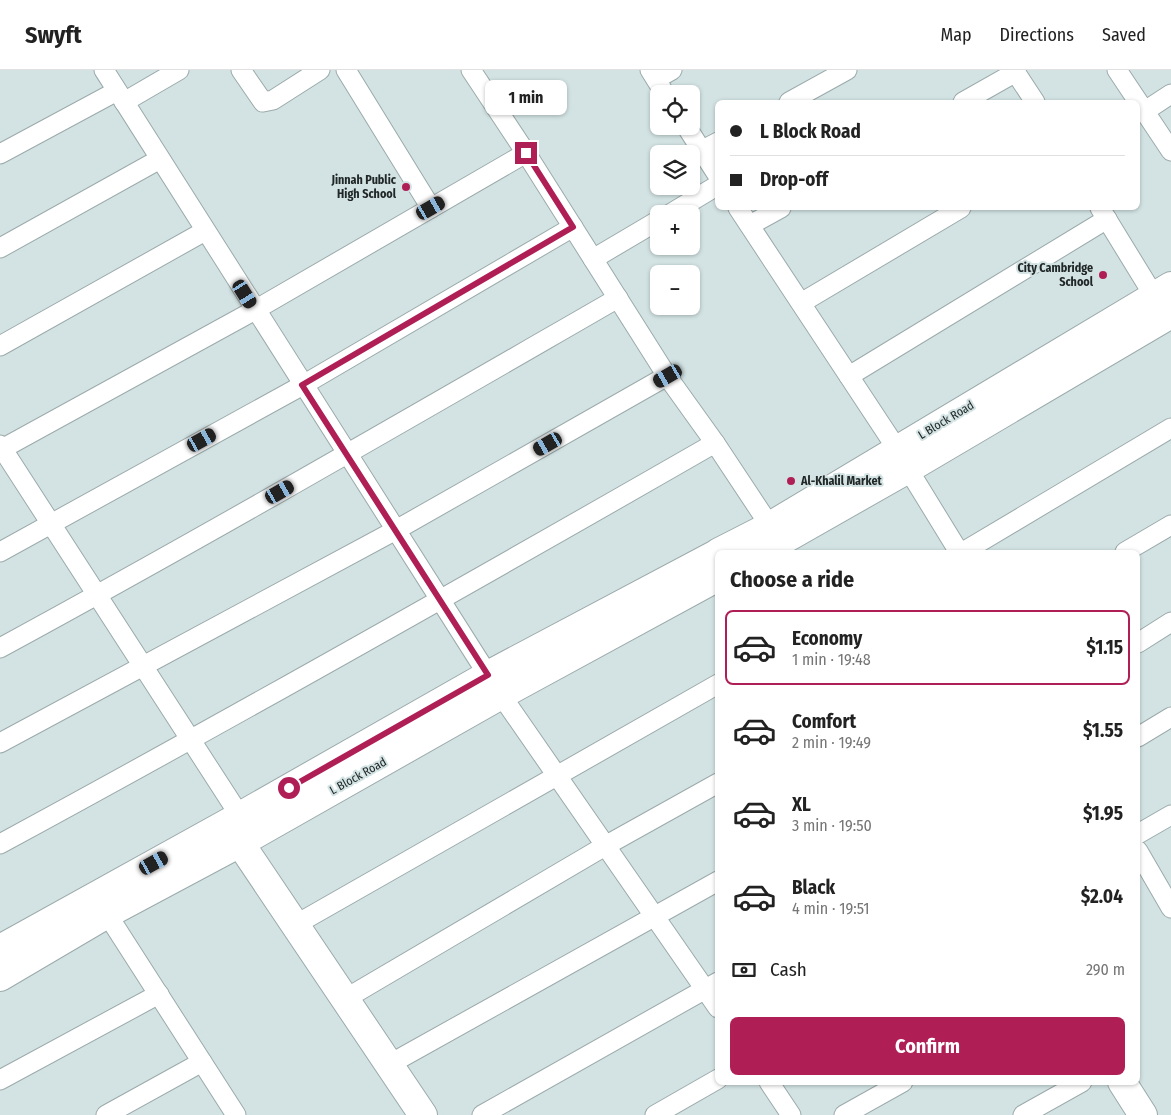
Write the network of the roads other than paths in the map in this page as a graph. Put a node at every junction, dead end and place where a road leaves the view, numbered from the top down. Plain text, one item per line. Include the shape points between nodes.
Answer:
1 (104, 70) edge
2 (179, 70) edge
3 (241, 70) edge
4 (320, 70) edge
5 (346, 70) edge
6 (471, 70) edge
7 (672, 70) edge
8 (847, 70) edge
9 (1117, 70) edge
10 (1015, 71) edge
11 (657, 81) edge
12 (1171, 94) edge
13 (121, 97) junction
14 (793, 100) edge
15 (966, 100) edge
16 (1034, 100) edge
17 (1137, 100) edge
18 (1140, 104) edge
19 (1145, 112) junction
20 (697, 135) edge
21 (710, 146) edge
22 (1171, 151) edge
23 (526, 153) junction
24 (0, 154) edge
25 (160, 159) junction
26 (715, 165) edge
27 (715, 187) edge
28 (685, 205) edge
29 (431, 208) junction
30 (739, 210) edge
31 (777, 210) edge
32 (958, 210) edge
33 (1103, 213) edge
34 (650, 225) edge
35 (750, 225) junction
36 (573, 227) junction
37 (205, 231) junction
38 (0, 248) edge
39 (593, 259) junction
40 (618, 298) junction
41 (801, 303) junction
42 (1167, 307) edge
43 (255, 310) junction
44 (0, 346) edge
45 (668, 376) junction
46 (849, 376) junction
47 (302, 385) junction
48 (1171, 428) edge
49 (715, 443) junction
50 (1, 448) edge
51 (347, 454) junction
52 (902, 459) junction
53 (51, 524) junction
54 (1171, 525) edge
55 (396, 530) junction
56 (775, 543) edge
57 (735, 550) edge
58 (958, 550) edge
59 (966, 550) edge
60 (1128, 550) edge
61 (0, 552) edge
62 (715, 555) edge
63 (715, 578) edge
64 (97, 595) junction
65 (440, 601) junction
66 (1171, 622) edge
67 (1140, 642) edge
68 (0, 648) edge
69 (143, 665) junction
70 (494, 685) junction
71 (715, 686) edge
72 (1171, 717) edge
73 (1140, 736) edge
74 (191, 740) junction
75 (0, 743) edge
76 (556, 775) junction
77 (715, 785) edge
78 (1171, 815) edge
79 (240, 816) junction
80 (1140, 833) edge
81 (240, 843) junction
82 (0, 844) edge
83 (605, 846) junction
84 (1140, 854) edge
85 (715, 883) edge
86 (1171, 908) edge
87 (107, 914) junction
88 (654, 917) junction
89 (295, 925) junction
90 (0, 949) edge
91 (0, 977) edge
92 (711, 986) edge
93 (159, 994) junction
94 (345, 999) junction
95 (715, 999) edge
96 (202, 1062) junction
97 (390, 1064) junction
98 (0, 1080) edge
99 (715, 1081) edge
100 (771, 1085) edge
101 (899, 1085) edge
102 (1077, 1085) edge
103 (1124, 1085) edge
104 (106, 1115) edge
105 (236, 1115) edge
106 (423, 1115) edge
107 (482, 1115) edge
108 (655, 1115) edge
109 (791, 1115) edge
110 (844, 1115) edge
111 (1023, 1115) edge
112 (1143, 1115) edge

1 - 13 street
2 - 13 street
3 - 4 street via 263,102 273,100
5 - 29 street
6 - 23 street
7 - 11 street
8 - 14 street
9 - 17 street
10 - 15 street
10 - 16 street
12 - 19 street
13 - 24 street
13 - 25 street
18 - 19 street
19 - 22 street
20 - 21 street
21 - 26 street
23 - 29 street
23 - 36 street
25 - 37 street
25 - 38 street
27 - 28 street
29 - 43 street
30 - 35 street
31 - 35 street
32 - 41 street
33 - 42 street
33 - 46 street
34 - 39 street
35 - 41 street
36 - 39 street
36 - 47 street
37 - 43 street
37 - 44 street
39 - 40 street
40 - 45 street
40 - 51 street
41 - 46 street
42 - 52 main road, L Block Road
43 - 47 street
43 - 50 street
45 - 49 street
45 - 55 street
46 - 52 street
47 - 51 street
47 - 53 street
48 - 59 street
49 - 56 street
49 - 65 street
50 - 53 street
51 - 55 street
51 - 64 street
52 - 56 main road, L Block Road
52 - 58 street
53 - 61 street
53 - 64 street
54 - 60 street
55 - 65 street
55 - 69 street
56 - 57 main road, L Block Road
62 - 70 main road, L Block Road
63 - 70 main road, L Block Road
64 - 68 street
64 - 69 street
65 - 70 street
65 - 74 street
66 - 67 street
69 - 74 street
69 - 75 street
70 - 76 street
70 - 79 main road, L Block Road
70 - 81 main road, L Block Road
71 - 76 street
72 - 73 street
74 - 79 street
74 - 82 street
76 - 83 street
76 - 89 street
77 - 83 street
78 - 80 street
79 - 90 main road, L Block Road
81 - 87 main road, L Block Road
81 - 89 main road
83 - 88 street
83 - 94 street
84 - 86 street
85 - 88 street
87 - 91 main road, L Block Road
87 - 93 street
88 - 92 street
88 - 97 street
89 - 94 main road
92 - 95 street
92 - 107 street
93 - 96 street
93 - 98 street
94 - 97 main road
96 - 104 street
96 - 105 street
97 - 106 main road
99 - 108 street
100 - 109 street
101 - 110 street
102 - 111 street
103 - 112 main road

